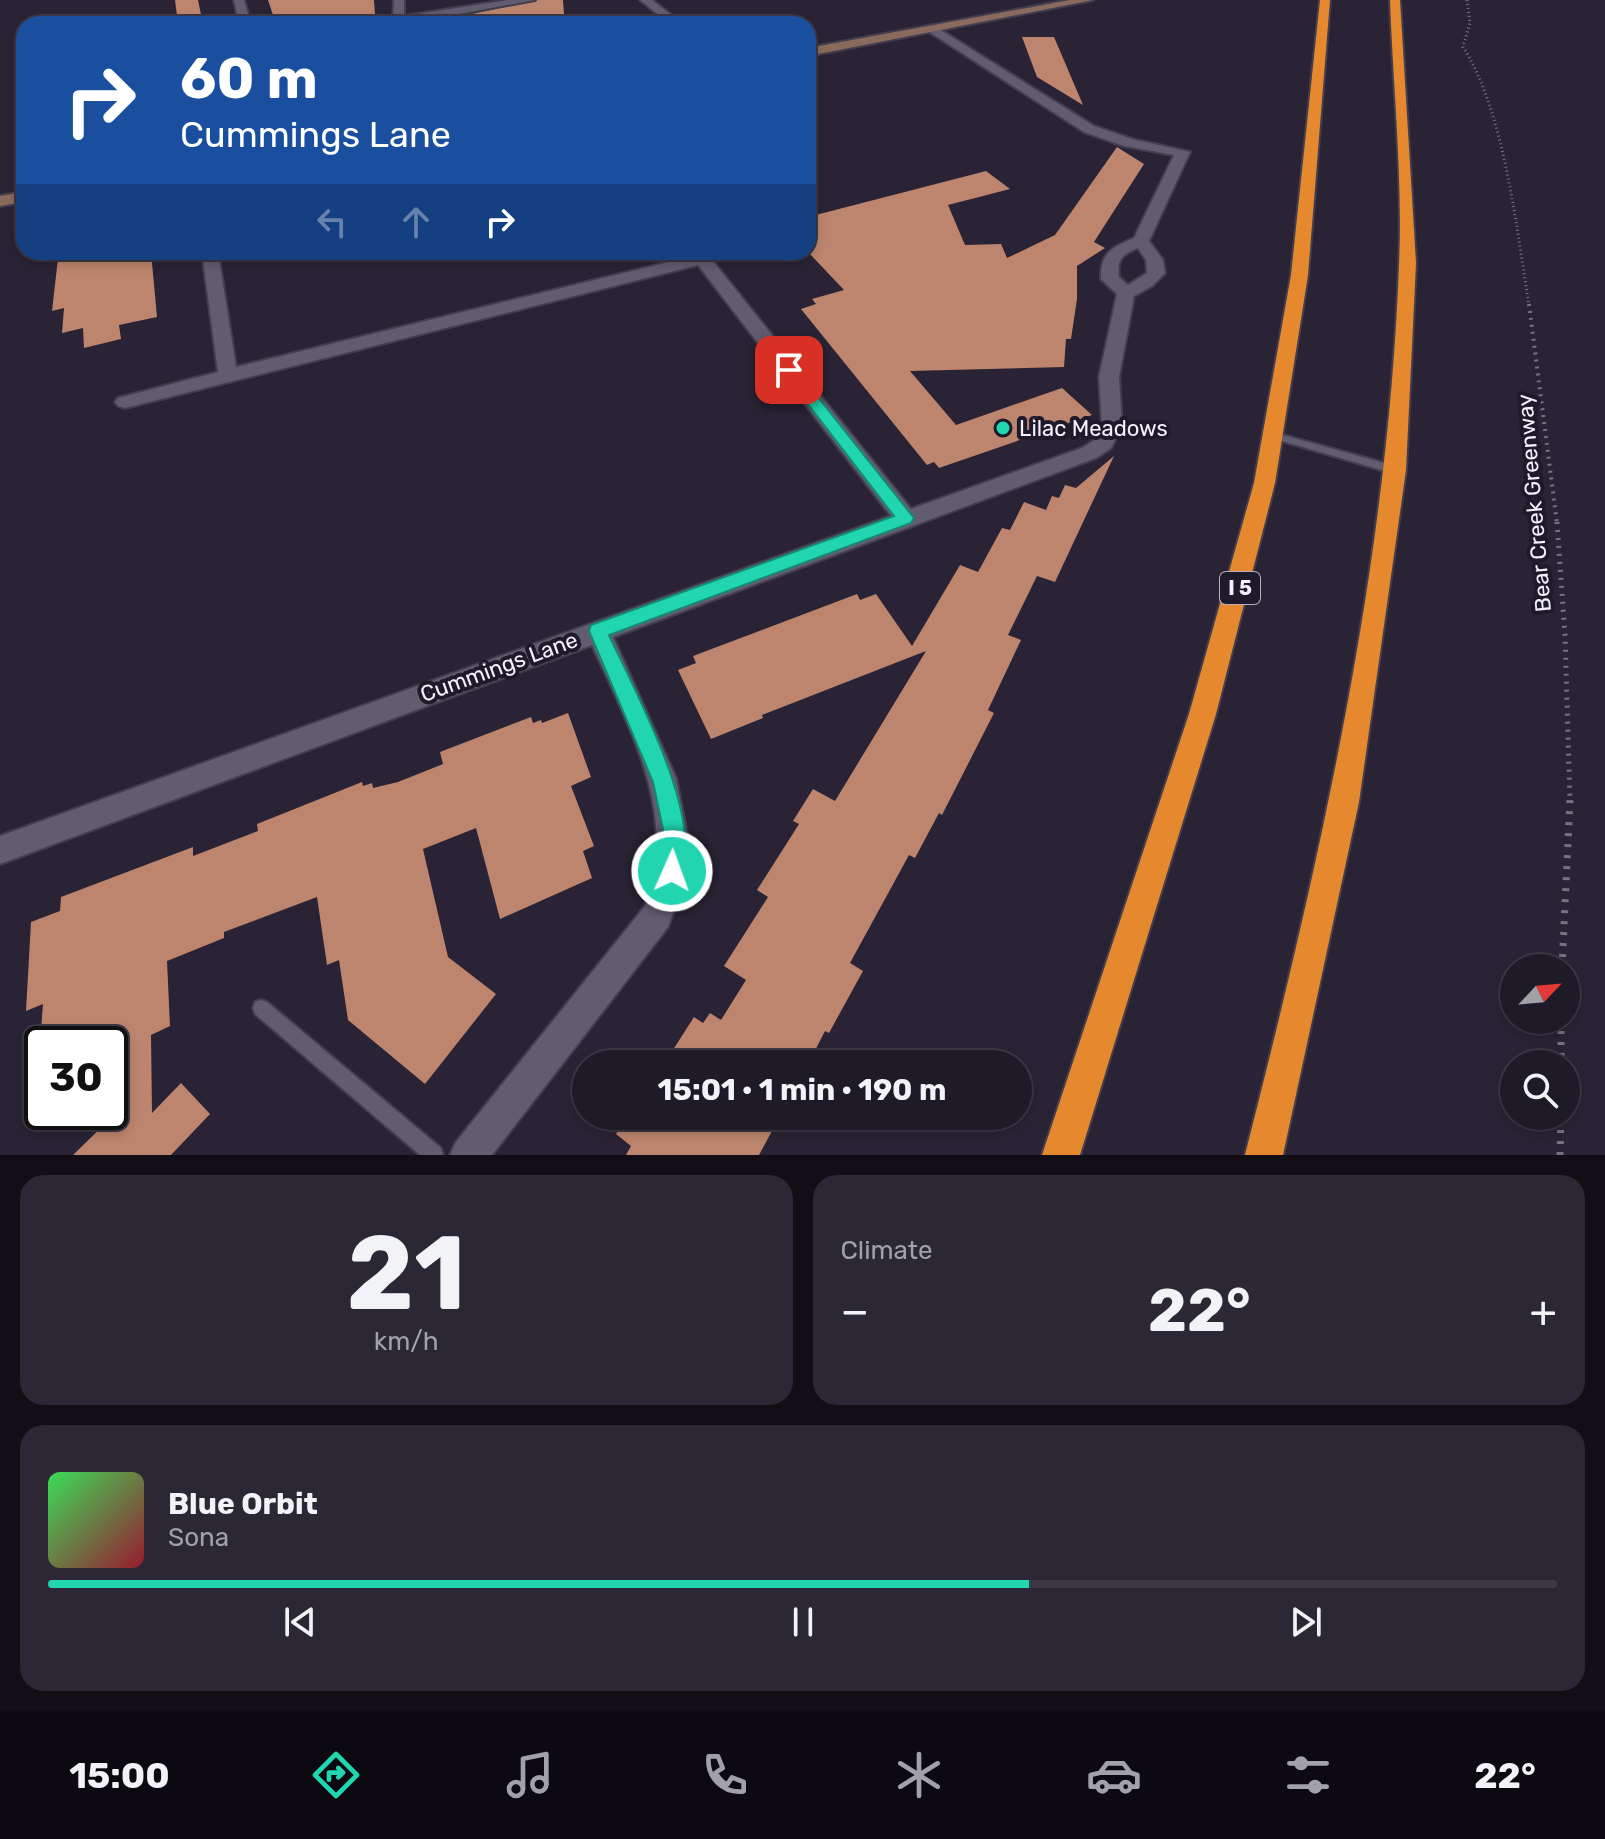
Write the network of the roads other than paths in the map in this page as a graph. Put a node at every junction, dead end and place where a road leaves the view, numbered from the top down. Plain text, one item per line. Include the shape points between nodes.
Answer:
1 (530, 0) edge
2 (645, 0) edge
3 (1088, 0) edge
4 (1325, 0) edge
5 (1395, 0) edge
6 (438, 16) edge
7 (666, 16) edge
8 (932, 29) junction
9 (816, 51) edge
10 (1141, 241) junction
11 (211, 260) edge
12 (698, 260) edge
13 (703, 260) edge
14 (1126, 293) junction
15 (228, 375) junction
16 (125, 402) dead end
17 (1272, 435) junction
18 (1395, 470) junction
19 (905, 518) junction
20 (598, 631) junction
21 (0, 850) edge
22 (261, 1008) dead end
23 (434, 1155) edge
24 (469, 1155) edge
25 (1061, 1155) edge
26 (1264, 1155) edge

1 - 6 street
2 - 7 street
3 - 8 main road
4 - 17 highway, I 5 via 1304,252
5 - 18 highway via 1408,263
8 - 9 main road
8 - 10 street via 1089,129 1129,143 1183,152
10 - 14 street via 1156,258 1158,270 1151,281
10 - 14 street via 1117,251 1109,262 1110,279
11 - 15 street
12 - 15 street
13 - 19 street
14 - 19 street, Cummings Lane via 1109,377 1112,426 1104,443 1089,453
15 - 16 street
17 - 18 lane
17 - 25 highway, I 5 via 1229,633
18 - 26 highway via 1344,802
19 - 20 street, Cummings Lane
20 - 21 street, Cummings Lane
20 - 24 street via 664,782 674,829 672,871 657,916
22 - 23 lane

